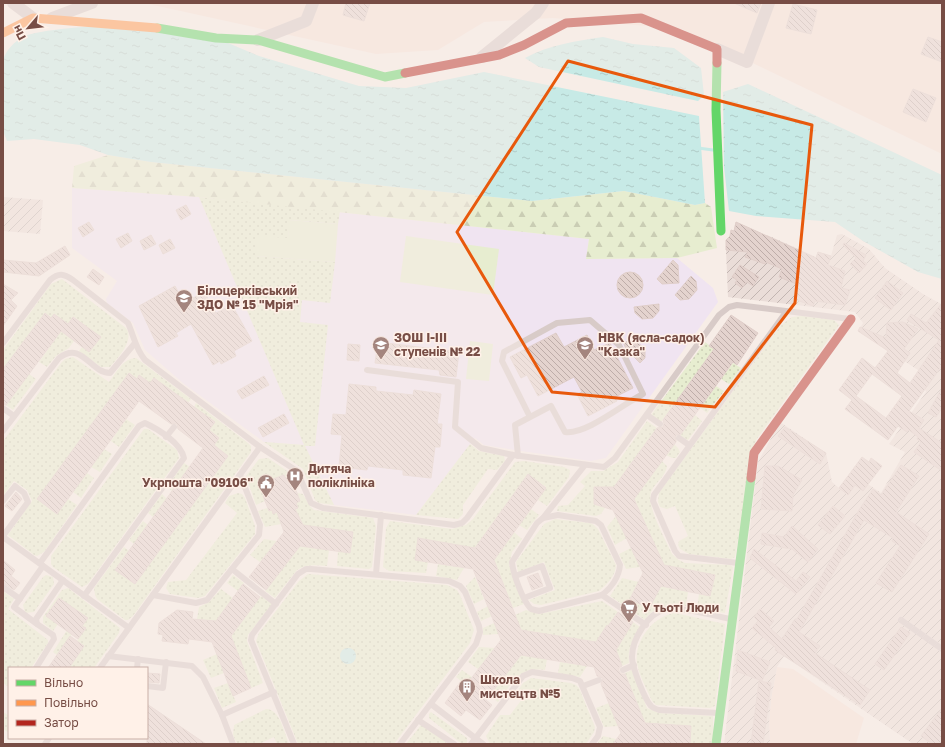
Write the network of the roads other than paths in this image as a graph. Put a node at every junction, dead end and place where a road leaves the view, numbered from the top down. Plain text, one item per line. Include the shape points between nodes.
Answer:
1 (12, 3) edge
2 (92, 3) edge
3 (313, 3) edge
4 (543, 3) edge
5 (769, 3) edge
6 (33, 18) junction
7 (50, 18) junction
8 (3, 32) edge
9 (258, 40) junction
10 (717, 49) junction
11 (482, 57) junction
12 (721, 231) dead end
13 (786, 312) junction
14 (851, 319) joint
15 (3, 343) edge
16 (134, 344) junction
17 (367, 370) dead end
18 (196, 398) junction
19 (191, 405) dead end
20 (4, 409) edge
21 (647, 415) junction
22 (14, 416) junction
23 (530, 416) junction
24 (660, 424) dead end
25 (174, 427) dead end
26 (3, 431) edge
27 (166, 437) junction
28 (679, 438) dead end
29 (689, 445) junction
30 (260, 447) junction
31 (516, 455) junction
32 (585, 466) junction
33 (240, 475) junction
34 (3, 501) edge
35 (381, 515) junction
36 (543, 518) junction
37 (3, 536) edge
38 (739, 563) junction
39 (41, 564) junction
40 (232, 569) junction
41 (376, 574) junction
42 (515, 576) junction
43 (63, 580) junction
44 (3, 587) edge
45 (153, 595) junction
46 (84, 596) junction
47 (602, 596) junction
48 (524, 598) junction
49 (20, 599) junction
50 (276, 604) junction
51 (732, 619) junction
52 (901, 620) dead end
53 (37, 624) junction
54 (646, 625) junction
55 (128, 628) junction
56 (942, 649) edge
57 (108, 656) junction
58 (138, 659) junction
59 (166, 662) junction
60 (634, 665) junction
61 (37, 667) edge
62 (101, 667) edge
63 (137, 667) edge
64 (623, 670) dead end
65 (599, 680) dead end
66 (148, 686) edge
67 (583, 686) junction
68 (274, 692) junction
69 (431, 704) junction
70 (720, 713) junction
71 (222, 715) junction
72 (418, 720) junction
73 (476, 738) junction
74 (233, 744) edge
75 (294, 744) edge
76 (400, 744) edge
77 (454, 744) edge
78 (471, 744) edge
79 (483, 744) edge
80 (592, 744) edge
81 (716, 744) edge

1 - 6 street
2 - 7 street
3 - 9 street via 306,21
4 - 11 street via 536,13
5 - 10 street via 747,62
6 - 7 street
6 - 8 street
7 - 9 street via 216,38
9 - 11 street via 385,77
10 - 11 street via 641,18 566,23 524,45
10 - 12 street via 716,110
13 - 14 lane
13 - 21 lane via 737,306 724,310
13 - 29 lane
14 - 38 street via 754,453
15 - 16 lane via 50,280 59,274 73,280 128,323
16 - 18 lane via 145,360
16 - 22 lane via 110,373 104,373 80,354 66,353 59,358
17 - 31 lane via 458,382 455,427 481,448
18 - 19 lane
18 - 30 lane
20 - 22 lane
21 - 24 lane
21 - 32 lane via 610,464
22 - 26 lane
23 - 23 lane via 551,406 565,432 573,433 616,412 625,403 643,394 619,345 590,320 557,323 504,352 502,361
23 - 31 lane via 515,424
25 - 27 lane
27 - 39 lane via 145,423 139,426
27 - 46 lane via 179,447 184,458
28 - 29 lane
29 - 38 lane via 654,495 660,516 679,556
30 - 33 lane
30 - 35 lane via 297,471 307,497 316,506
31 - 32 lane
31 - 35 lane via 462,523 454,525
32 - 36 lane
33 - 40 lane via 260,525 260,531
33 - 45 lane
34 - 37 lane via 15,486 24,493 28,502
35 - 41 lane
36 - 42 lane via 514,557 512,562
36 - 47 lane via 558,515 596,521 601,525 620,565 620,572
37 - 39 lane
38 - 51 street
39 - 43 lane
39 - 49 lane
40 - 45 lane via 202,602
40 - 50 lane
41 - 50 lane via 306,569 298,574
41 - 69 lane via 455,583 464,592 476,619 480,632 476,644
42 - 48 lane
42 - 48 lane via 542,566 550,588
43 - 46 lane
43 - 53 lane via 37,616
44 - 49 lane
45 - 55 lane
46 - 55 lane
47 - 48 lane via 539,611 531,609
47 - 54 lane
49 - 53 lane via 14,607
50 - 68 lane via 252,635 251,640
51 - 54 lane via 667,609 652,617
51 - 70 street
52 - 56 lane
53 - 61 lane via 53,635 54,639
54 - 60 lane via 634,646
55 - 57 lane
57 - 58 lane
57 - 62 lane
58 - 59 lane
58 - 63 lane
59 - 66 lane via 163,688
59 - 71 lane via 192,666 198,671
60 - 64 lane
60 - 70 lane via 652,707 659,710
65 - 67 lane
67 - 73 lane via 580,681 572,678 532,672 527,674 520,679
67 - 80 lane via 600,727 598,736
68 - 71 lane
68 - 75 lane
69 - 72 lane
69 - 73 lane
70 - 81 street
71 - 74 lane
72 - 76 lane
72 - 77 lane
73 - 78 lane
73 - 79 lane

